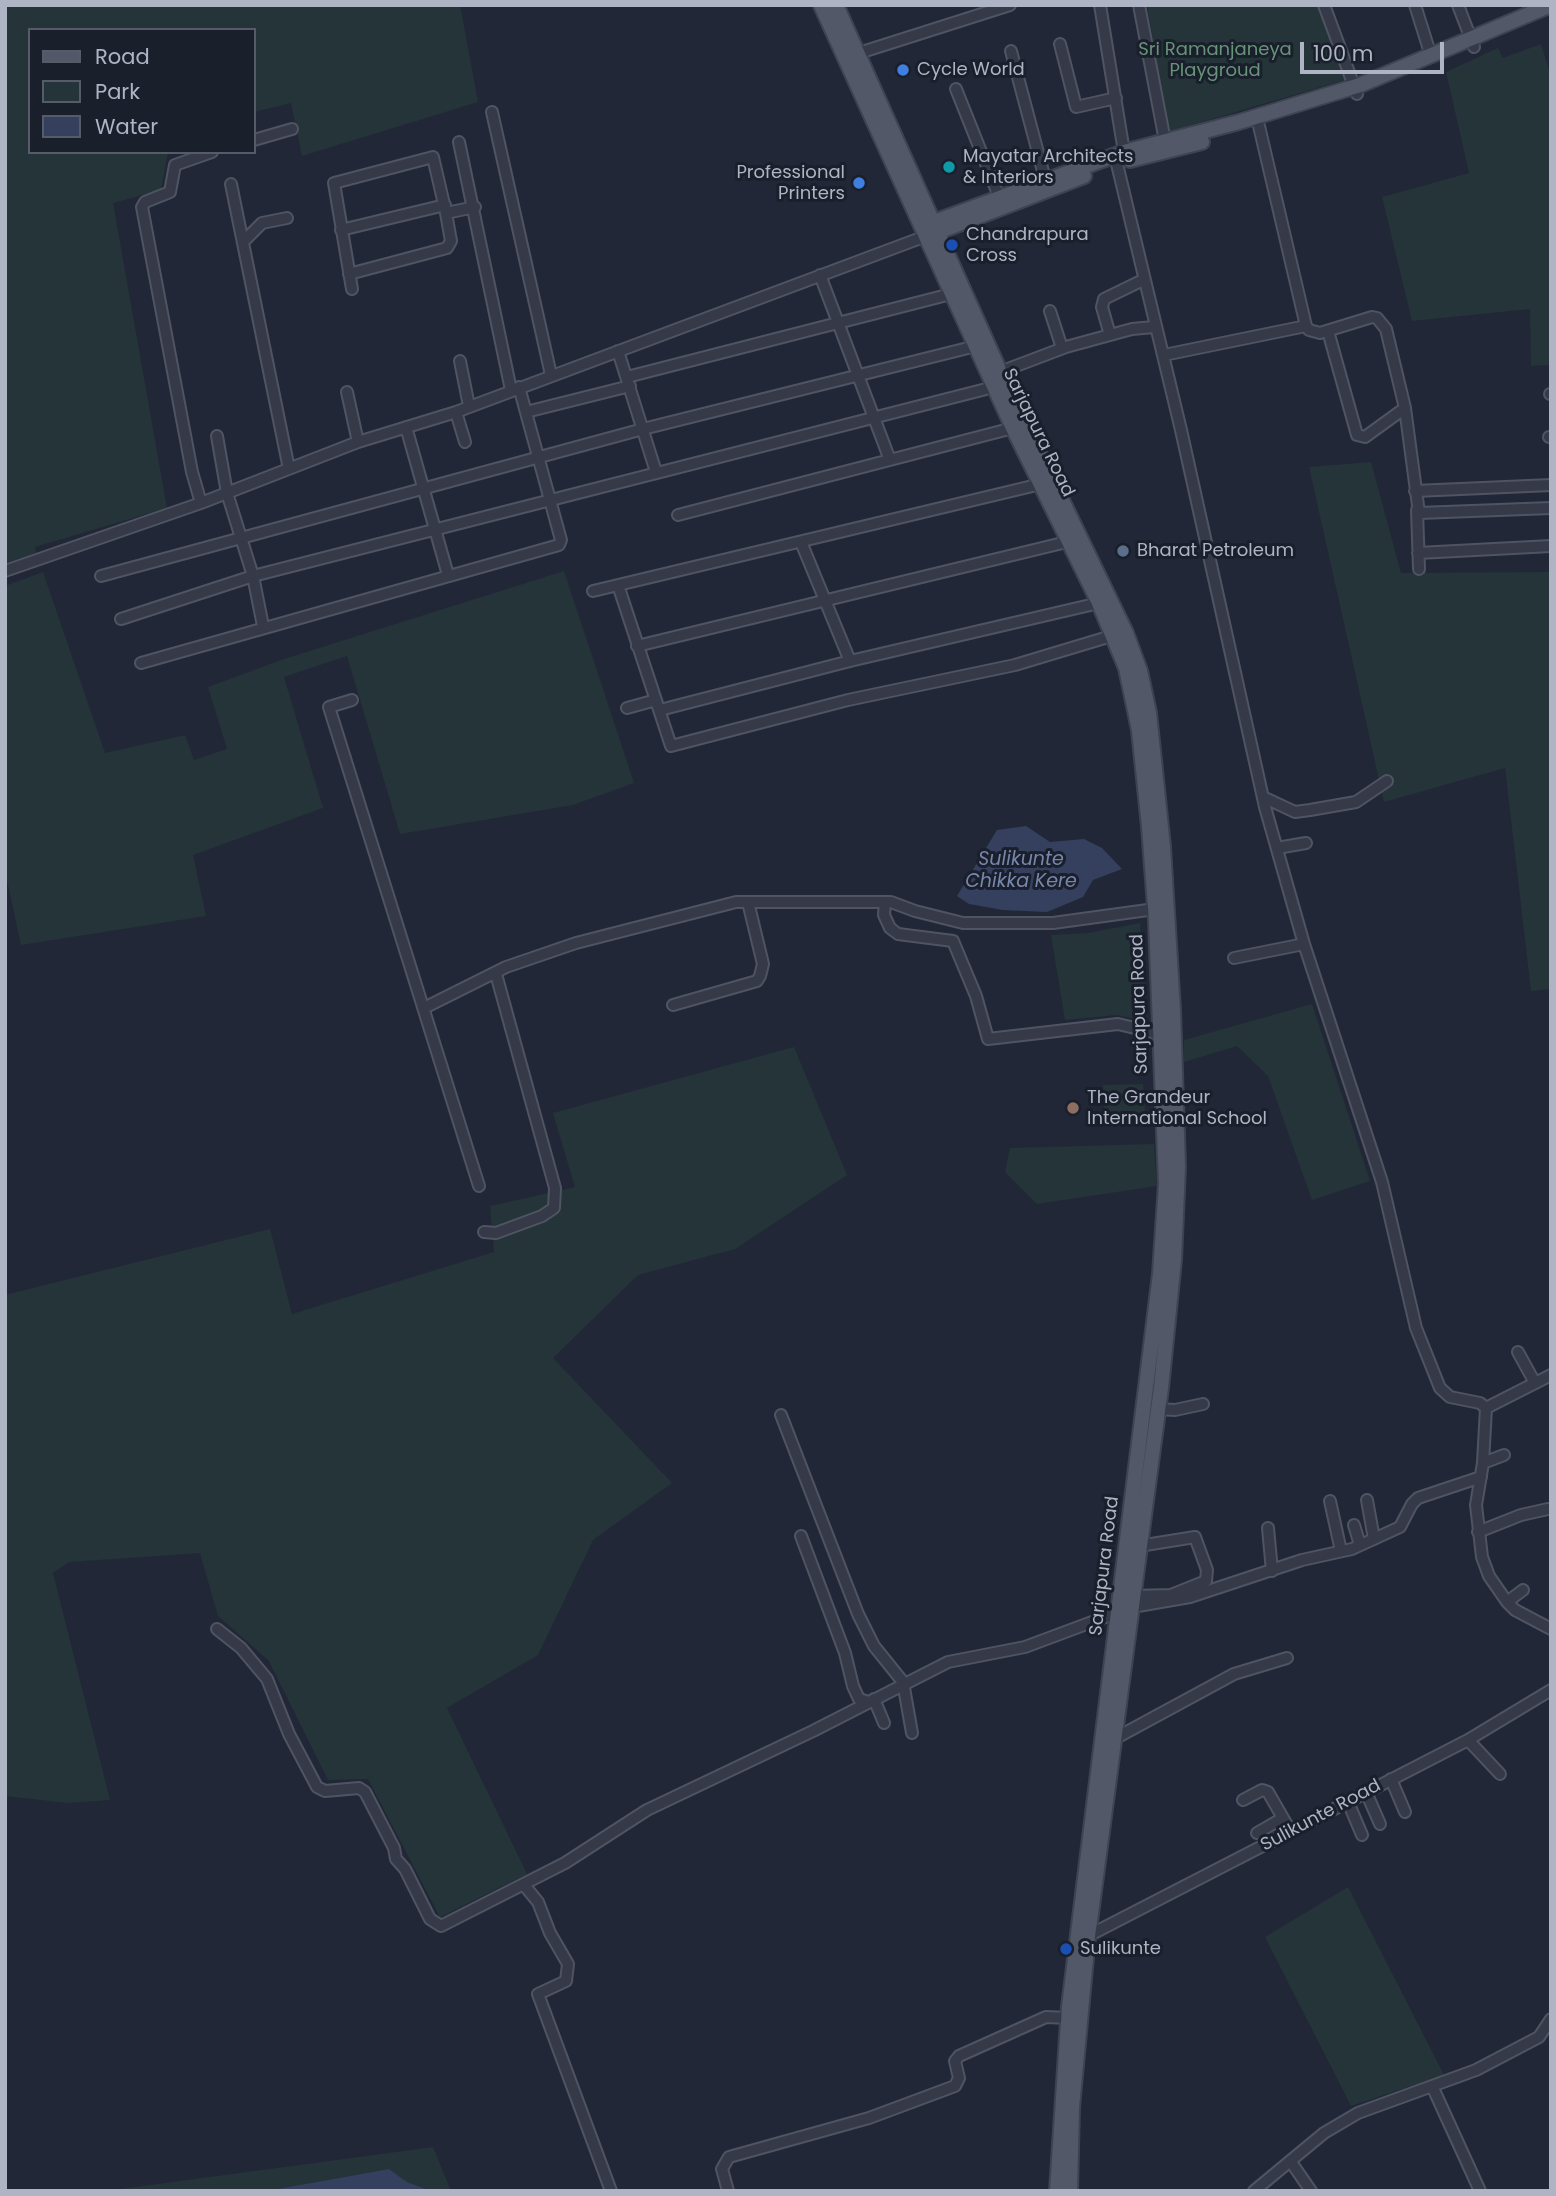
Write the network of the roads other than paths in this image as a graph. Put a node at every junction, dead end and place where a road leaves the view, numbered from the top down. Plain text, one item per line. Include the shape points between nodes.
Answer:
1 (821, 5) edge
2 (836, 5) edge
3 (1010, 5) edge
4 (1100, 5) edge
5 (1139, 5) edge
6 (1324, 5) edge
7 (1415, 5) edge
8 (1458, 5) edge
9 (1551, 5) edge
10 (1551, 16) edge
11 (1473, 43) junction
12 (1060, 44) dead end
13 (1011, 51) dead end
14 (859, 53) junction
15 (1431, 56) junction
16 (956, 89) dead end
17 (1356, 90) junction
18 (1116, 98) junction
19 (492, 112) dead end
20 (1259, 126) junction
21 (292, 129) dead end
22 (256, 139) edge
23 (1165, 141) junction
24 (459, 142) dead end
25 (206, 154) edge
26 (1121, 158) junction
27 (1045, 179) junction
28 (231, 184) dead end
29 (1000, 198) junction
30 (475, 207) junction
31 (445, 209) junction
32 (286, 218) dead end
33 (929, 229) junction
34 (341, 230) junction
35 (243, 242) junction
36 (349, 274) junction
37 (820, 275) junction
38 (1143, 280) junction
39 (352, 289) dead end
40 (951, 294) junction
41 (1050, 311) dead end
42 (839, 325) junction
43 (1306, 326) junction
44 (1154, 327) junction
45 (1328, 331) junction
46 (1110, 335) junction
47 (976, 346) junction
48 (1062, 348) junction
49 (618, 352) junction
50 (1164, 355) junction
51 (460, 361) dead end
52 (1000, 372) junction
53 (551, 375) junction
54 (857, 375) junction
55 (628, 381) junction
56 (994, 387) junction
57 (515, 388) junction
58 (347, 392) dead end
59 (469, 406) junction
60 (1405, 408) junction
61 (456, 412) junction
62 (526, 412) junction
63 (872, 417) junction
64 (406, 427) junction
65 (1013, 428) junction
66 (643, 429) junction
67 (217, 436) dead end
68 (358, 442) junction
69 (465, 442) dead end
70 (539, 459) junction
71 (890, 460) junction
72 (289, 469) junction
73 (656, 472) junction
74 (1041, 484) junction
75 (1551, 485) edge
76 (421, 487) junction
77 (1415, 491) junction
78 (228, 493) junction
79 (550, 500) junction
80 (201, 503) junction
81 (1551, 508) edge
82 (1417, 510) junction
83 (678, 515) dead end
84 (435, 530) junction
85 (243, 536) junction
86 (1075, 540) junction
87 (801, 541) junction
88 (1551, 546) edge
89 (1418, 552) junction
90 (1419, 569) dead end
91 (5, 571) edge
92 (448, 575) junction
93 (101, 576) dead end
94 (253, 576) junction
95 (618, 584) junction
96 (593, 591) dead end
97 (826, 598) junction
98 (1099, 603) junction
99 (121, 619) dead end
100 (263, 626) junction
101 (1119, 634) junction
102 (637, 646) junction
103 (850, 661) junction
104 (141, 663) dead end
105 (352, 700) dead end
106 (658, 705) junction
107 (627, 708) dead end
108 (1387, 781) dead end
109 (1263, 797) junction
110 (1306, 843) dead end
111 (1277, 848) junction
112 (748, 902) junction
113 (885, 902) junction
114 (1155, 909) junction
115 (1304, 944) junction
116 (1234, 958) dead end
117 (496, 974) junction
118 (673, 1005) dead end
119 (424, 1008) junction
120 (1167, 1036) junction
121 (479, 1186) dead end
122 (484, 1231) dead end
123 (1518, 1352) dead end
124 (1551, 1375) edge
125 (1535, 1383) junction
126 (1203, 1404) dead end
127 (1486, 1408) junction
128 (1158, 1409) junction
129 (781, 1415) dead end
130 (1504, 1455) dead end
131 (1483, 1463) junction
132 (1481, 1477) junction
133 (1367, 1500) dead end
134 (1330, 1501) dead end
135 (1548, 1509) dead end
136 (1353, 1525) dead end
137 (1268, 1528) dead end
138 (1478, 1532) junction
139 (801, 1536) dead end
140 (1374, 1539) junction
141 (1360, 1545) junction
142 (1139, 1546) junction
143 (1341, 1551) junction
144 (1272, 1571) junction
145 (1523, 1590) dead end
146 (1507, 1602) junction
147 (1128, 1605) junction
148 (217, 1629) dead end
149 (1551, 1629) edge
150 (1287, 1657) dead end
151 (903, 1682) junction
152 (1551, 1690) edge
153 (871, 1700) junction
154 (884, 1723) dead end
155 (912, 1733) dead end
156 (1114, 1740) junction
157 (1468, 1740) junction
158 (1500, 1774) dead end
159 (1391, 1779) junction
160 (1366, 1792) junction
161 (1242, 1800) dead end
162 (1348, 1802) junction
163 (1405, 1812) dead end
164 (1283, 1818) junction
165 (1380, 1824) dead end
166 (1291, 1832) junction
167 (1257, 1833) dead end
168 (1362, 1835) dead end
169 (524, 1885) junction
170 (1083, 1938) junction
171 (1068, 2018) junction
172 (1551, 2020) edge
173 (1433, 2088) junction
174 (1291, 2162) junction
175 (611, 2191) edge
176 (728, 2191) edge
177 (1057, 2191) edge
178 (1070, 2191) edge
179 (1254, 2191) edge
180 (1311, 2191) edge
181 (1480, 2191) edge

1 - 33 main road, Sarjapura Road
2 - 14 main road, Sarjapura Road
3 - 14 street
4 - 18 street
5 - 23 street
6 - 17 street
7 - 15 street
8 - 11 street
9 - 11 main road
10 - 11 main road
11 - 15 main road
11 - 17 main road
12 - 18 street via 1076,107
13 - 27 street
14 - 33 main road, Sarjapura Road
15 - 17 main road
16 - 29 street
17 - 20 main road
17 - 23 main road
18 - 26 street
19 - 53 street
20 - 26 main road
20 - 43 street
21 - 22 street
23 - 26 main road
24 - 30 street
25 - 80 street via 175,165 170,192 142,207
26 - 27 main road
26 - 33 main road
26 - 38 street
27 - 29 main road
28 - 35 street
29 - 33 main road
30 - 31 street
30 - 57 street
31 - 34 street
31 - 34 street via 436,160 428,157 334,183
31 - 36 street via 451,241 447,248
32 - 35 street via 262,223
33 - 37 street
33 - 40 main road, Sarjapura Road
33 - 52 main road, Sarjapura Road
34 - 36 street
35 - 72 street
36 - 39 street
37 - 42 street
37 - 49 street
38 - 44 street
38 - 46 street via 1104,299
40 - 42 street
40 - 47 main road, Sarjapura Road
41 - 48 street
42 - 54 street
42 - 55 street
43 - 45 street via 1314,332
43 - 50 street
44 - 46 street
44 - 50 street
45 - 60 street via 1372,317 1382,322
45 - 60 street via 1357,435 1365,437
46 - 48 street
47 - 54 street
47 - 56 main road, Sarjapura Road
48 - 52 street
49 - 53 street
49 - 55 street
50 - 109 street
51 - 59 street
52 - 86 main road, Sarjapura Road
53 - 57 street
54 - 63 street
54 - 66 street
55 - 62 street
55 - 66 street
56 - 63 street
56 - 65 main road, Sarjapura Road
57 - 59 street
57 - 62 street
58 - 68 street
59 - 61 street
60 - 77 street
61 - 64 street
61 - 69 street
62 - 70 street
63 - 71 street
63 - 73 street
64 - 68 street
64 - 76 street
65 - 71 street
65 - 74 main road, Sarjapura Road
66 - 70 street
66 - 73 street
67 - 78 street
68 - 72 street
70 - 76 street
70 - 79 street
71 - 83 street
72 - 78 street
73 - 79 street
74 - 86 main road, Sarjapura Road
74 - 87 street
75 - 77 street
76 - 84 street
76 - 85 street
77 - 82 street
78 - 80 street
78 - 85 street
79 - 84 street
79 - 92 street via 559,545
80 - 91 street
81 - 82 street via 1421,514
82 - 89 street
84 - 92 street
84 - 94 street
85 - 93 street
85 - 94 street
86 - 97 street
86 - 98 main road, Sarjapura Road
86 - 101 main road, Sarjapura Road
87 - 95 street
87 - 97 street
88 - 89 street
89 - 90 street
92 - 100 street
94 - 99 street
94 - 100 street
95 - 96 street
95 - 102 street
97 - 102 street
97 - 103 street
98 - 101 main road, Sarjapura Road
98 - 103 street
100 - 104 street
101 - 106 street via 1015,665 848,700 671,746
101 - 114 main road, Sarjapura Road via 1139,730
101 - 120 main road, Sarjapura Road via 1140,671 1149,713 1163,847
102 - 106 street
103 - 106 street
105 - 119 street via 329,707
106 - 107 street
108 - 109 street via 1356,802 1295,812
109 - 111 street
110 - 111 street
111 - 115 street
112 - 113 street
112 - 117 street via 576,943
112 - 118 street via 763,964 757,981
113 - 114 street via 963,923 1053,923
113 - 120 street via 884,915 898,934 953,941 988,1040 1118,1024
114 - 120 main road, Sarjapura Road
115 - 116 street
115 - 127 street via 1382,1182 1416,1328 1440,1388 1450,1397
117 - 119 street
117 - 122 street via 555,1188 554,1209 496,1233
119 - 121 street
120 - 128 main road, Sarjapura Road via 1176,1212
120 - 147 main road, Sarjapura Road via 1160,1275
123 - 125 street
124 - 125 street
125 - 127 street
126 - 128 street
127 - 131 street
128 - 142 main road, Sarjapura Road
129 - 151 street via 858,1614 874,1646
130 - 131 street
131 - 132 street
132 - 138 street
132 - 140 street via 1418,1498 1400,1527
133 - 140 street
134 - 143 street
135 - 138 street
136 - 141 street
137 - 144 street
138 - 146 street via 1489,1576
139 - 153 street via 853,1686 859,1699
140 - 141 street
141 - 143 street
142 - 147 main road, Sarjapura Road
142 - 147 street via 1195,1537 1207,1570 1206,1581
143 - 144 street
144 - 147 street via 1190,1597
145 - 146 street
146 - 149 street
147 - 151 street via 1025,1647 948,1661
147 - 156 main road, Sarjapura Road
147 - 170 main road, Sarjapura Road
148 - 169 street via 241,1648 267,1679 317,1787 365,1792 396,1859 433,1922 445,1925
150 - 156 street via 1234,1675
151 - 153 street
151 - 155 street
152 - 157 street, Sulikunte Road
153 - 154 street
153 - 169 street via 647,1810
156 - 170 main road, Sarjapura Road
157 - 158 street
157 - 159 street, Sulikunte Road
159 - 160 street, Sulikunte Road
159 - 163 street
160 - 162 street, Sulikunte Road
160 - 165 street
161 - 164 street via 1265,1790
162 - 166 street, Sulikunte Road
162 - 168 street
164 - 166 street
164 - 167 street
166 - 170 street, Sulikunte Road
169 - 175 street via 538,1902 568,1964 566,1981 538,1994
170 - 171 main road, Sarjapura Road
170 - 178 main road, Sarjapura Road
171 - 176 street via 1046,2017 959,2056 955,2086 869,2118 729,2157 722,2169
171 - 177 main road, Sarjapura Road
172 - 173 street via 1539,2037
173 - 174 street via 1358,2113 1317,2137
173 - 181 street
174 - 179 street
174 - 180 street

